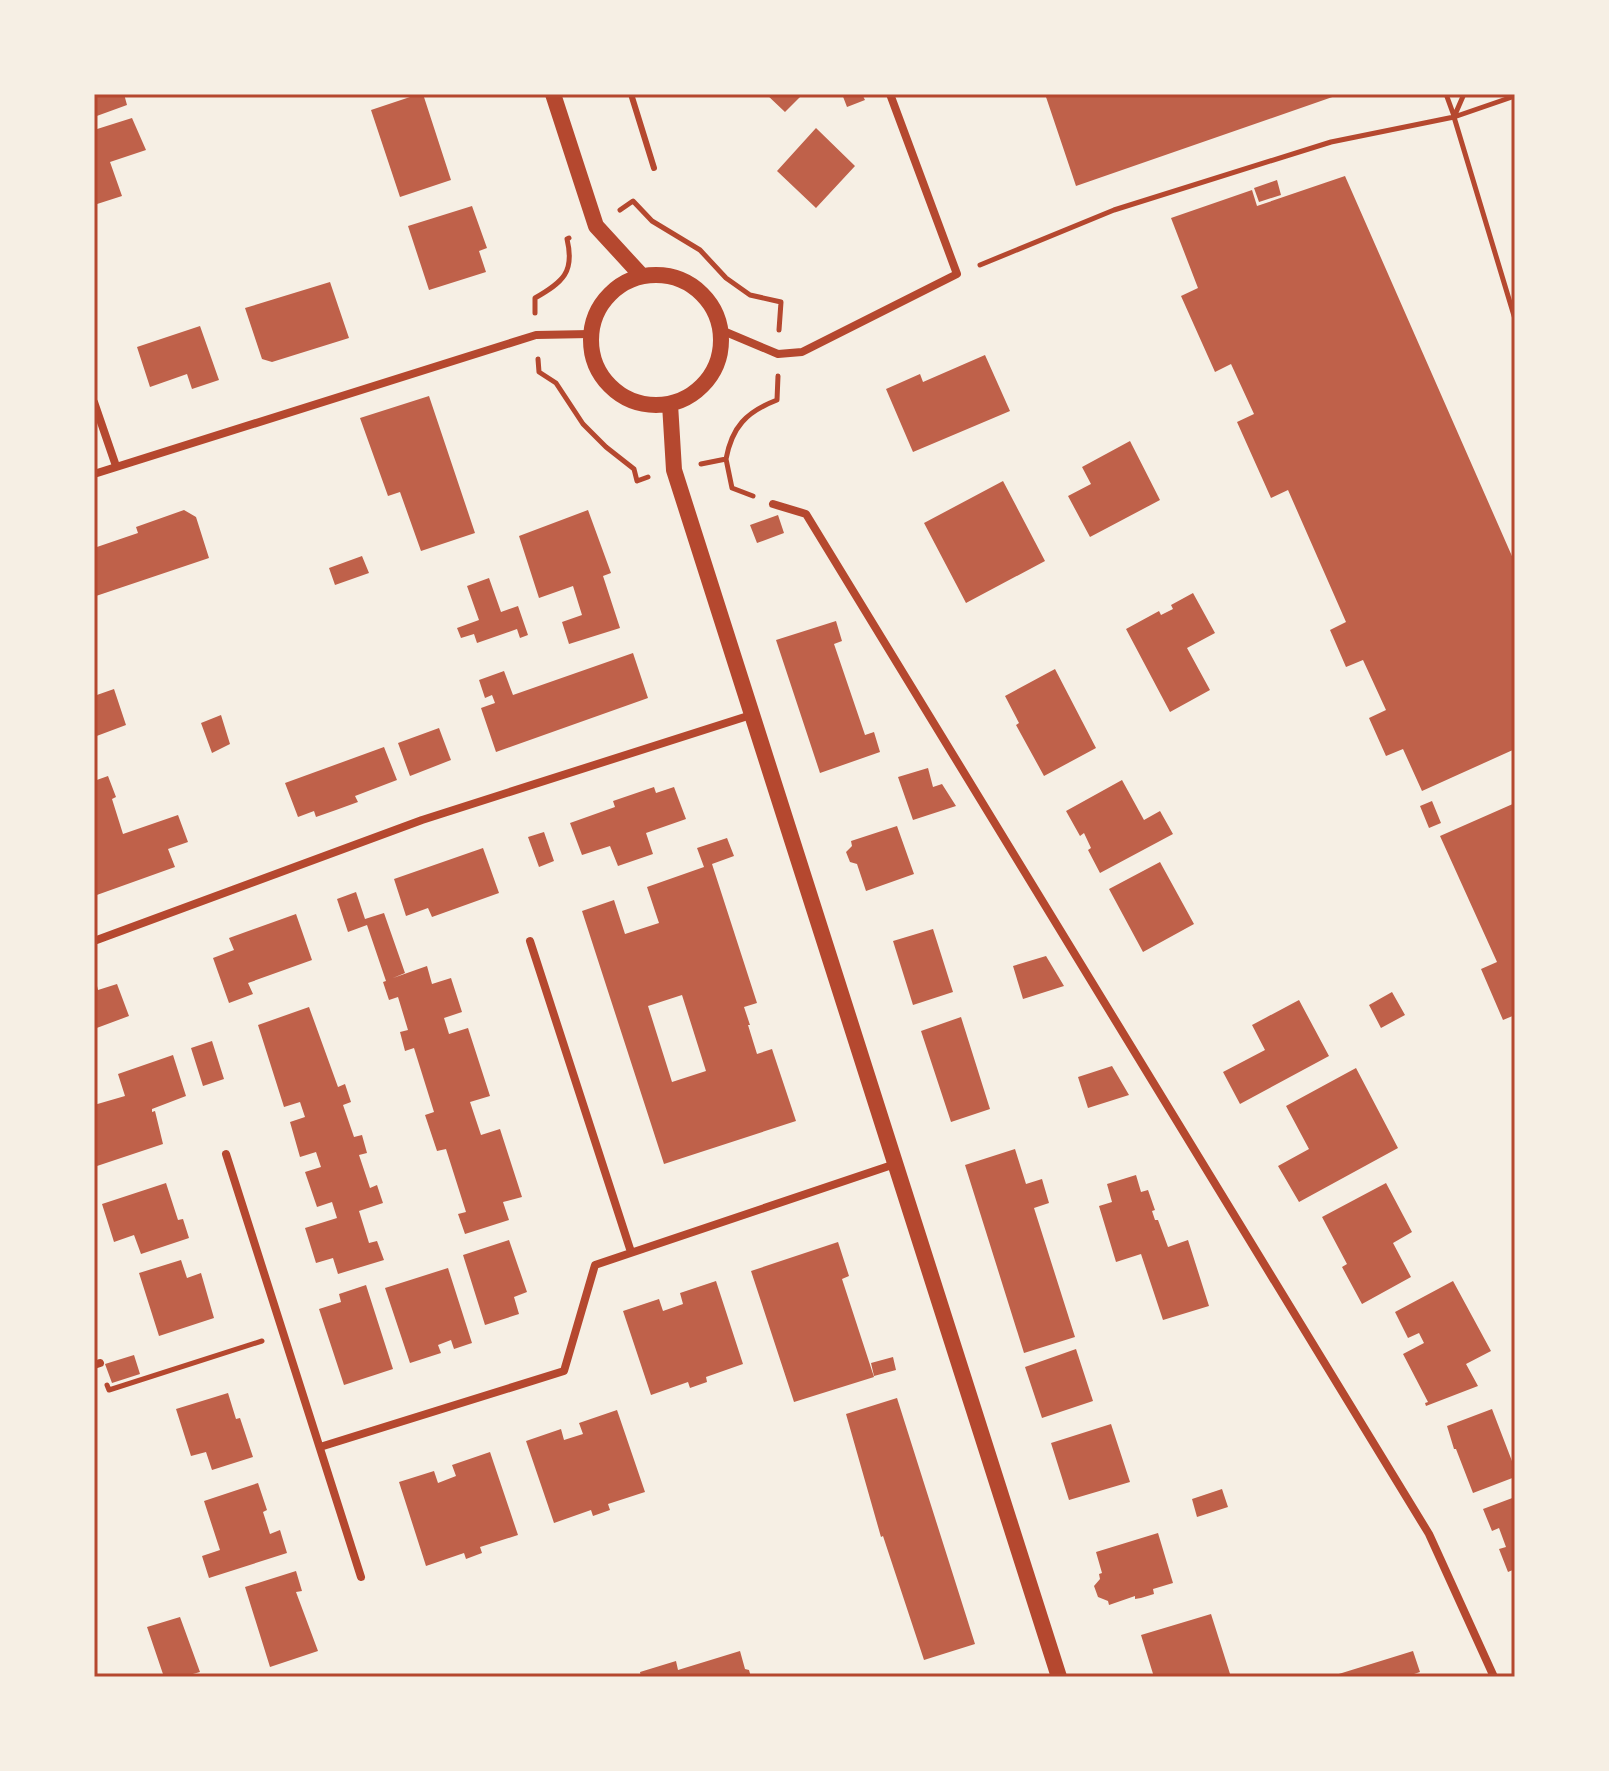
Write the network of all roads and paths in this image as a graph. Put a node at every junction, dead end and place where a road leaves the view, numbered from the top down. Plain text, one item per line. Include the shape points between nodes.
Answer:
1 (553, 94) edge
2 (631, 94) edge
3 (890, 94) edge
4 (1446, 94) edge
5 (1464, 94) edge
6 (1515, 96) edge
7 (1454, 117) junction
8 (654, 168) dead end
9 (596, 226) junction
10 (957, 274) junction
11 (641, 275) junction
12 (1515, 319) edge
13 (721, 330) junction
14 (590, 334) junction
15 (536, 335) junction
16 (778, 354) junction
17 (94, 402) edge
18 (670, 404) junction
19 (726, 459) junction
20 (116, 466) junction
21 (674, 470) junction
22 (94, 474) edge
23 (773, 504) joint
24 (751, 715) junction
25 (94, 941) edge
26 (530, 941) dead end
27 (226, 1154) dead end
28 (895, 1164) junction
29 (631, 1252) junction
30 (284, 1334) junction
31 (97, 1364) edge
32 (320, 1447) junction
33 (361, 1577) dead end
34 (1054, 1676) edge
35 (1494, 1677) edge

1 - 9 main road
2 - 8 lane
3 - 10 street
4 - 7 path
5 - 7 path
6 - 7 path
7 - 10 path via 1331,142 1128,206
7 - 12 path
9 - 11 main road
9 - 15 path via 567,239 572,258 565,276 535,298
9 - 16 path via 633,201 750,295 781,302
10 - 16 street via 802,352
11 - 13 main road via 663,274 701,292
11 - 14 main road via 606,296
13 - 16 street
13 - 18 main road via 715,369 704,385
14 - 15 street
14 - 18 main road via 597,368 619,395 635,402
15 - 20 street
15 - 21 path via 539,372 556,383 583,424 634,469 637,481
16 - 19 path via 777,400 758,408 731,436
17 - 20 street
18 - 21 main road
19 - 21 path
19 - 23 path via 732,488
20 - 22 street
21 - 24 main road
23 - 35 street via 806,514 1429,1534
24 - 25 street via 422,820
24 - 28 main road
26 - 29 street
27 - 30 street
28 - 29 street
28 - 34 main road
29 - 32 street via 595,1265 564,1371
30 - 31 path via 109,1390
30 - 32 street
32 - 33 street

